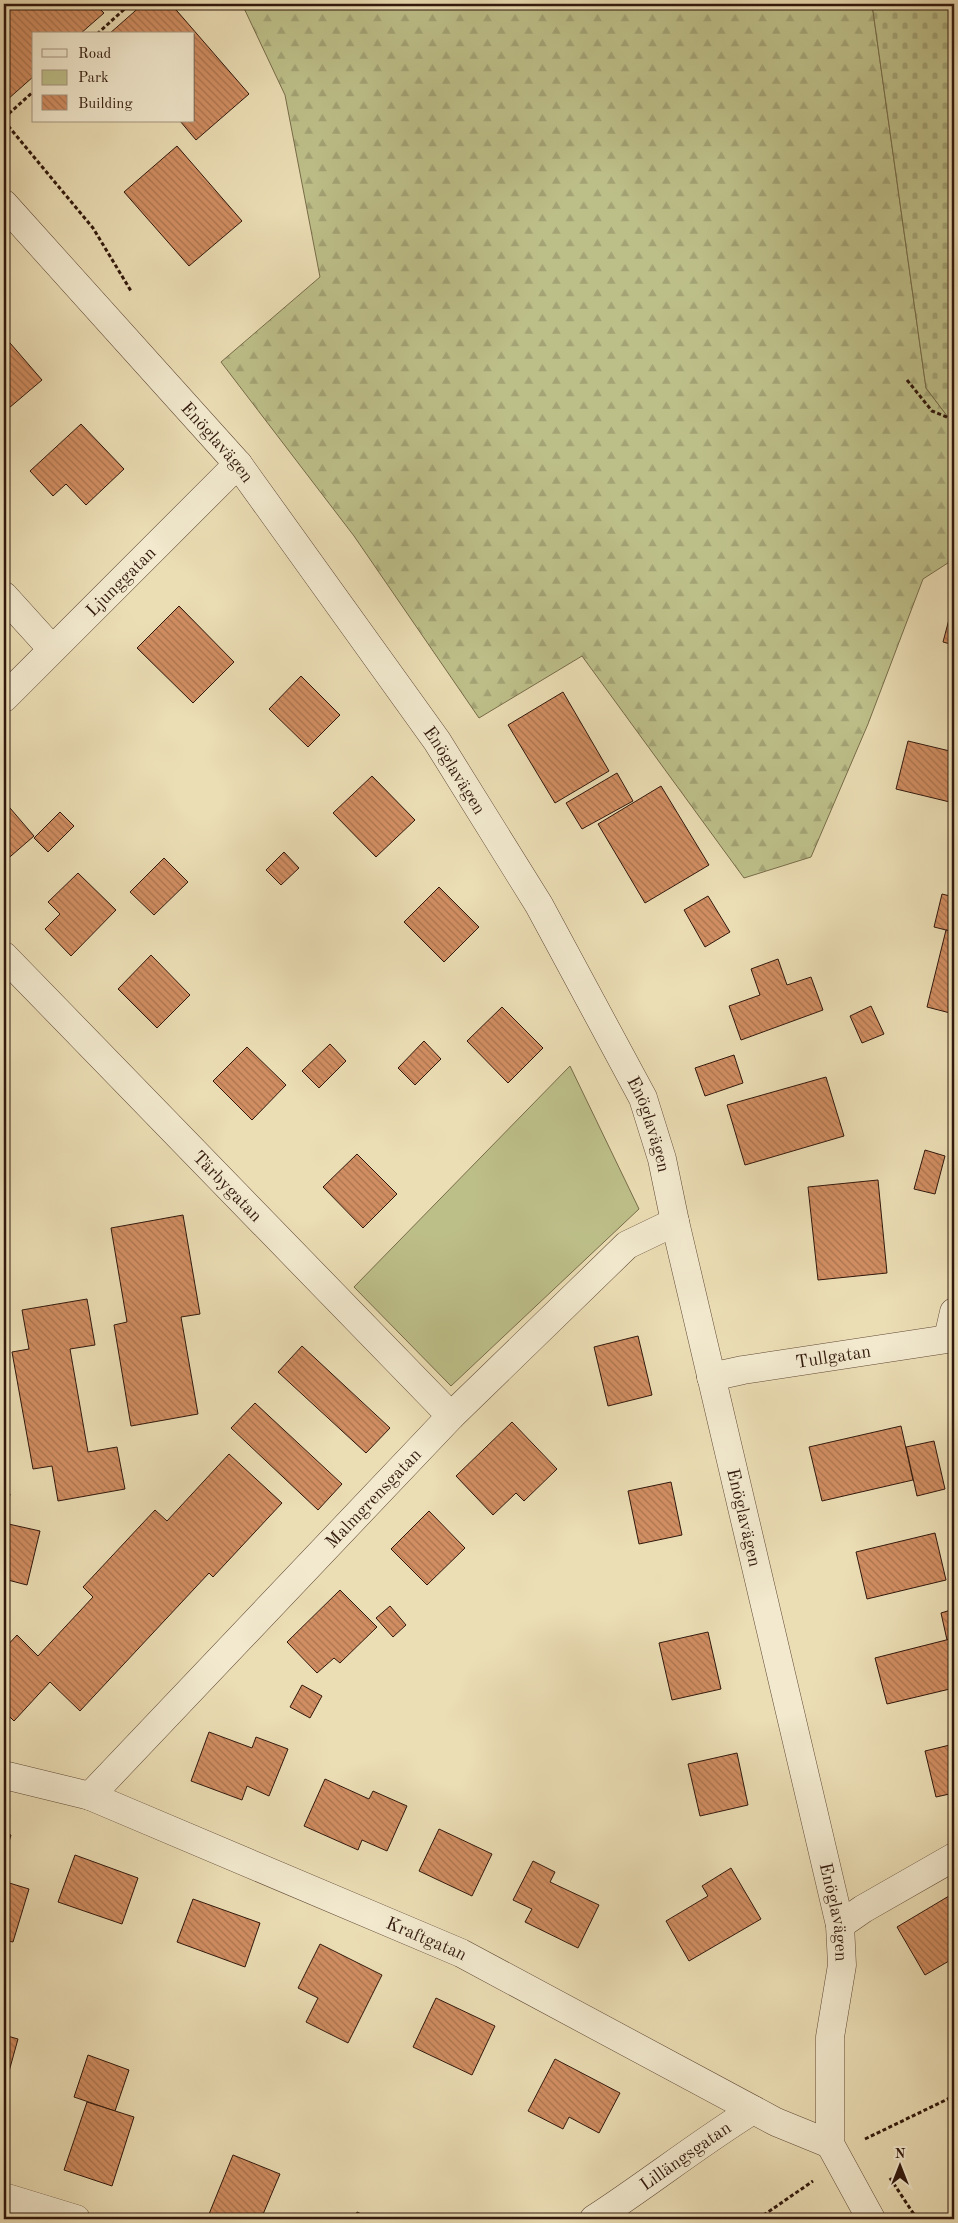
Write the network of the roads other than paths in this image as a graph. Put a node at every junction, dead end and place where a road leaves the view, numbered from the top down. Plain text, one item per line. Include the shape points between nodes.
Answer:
1 (4, 204) edge
2 (238, 464) junction
3 (4, 596) edge
4 (52, 649) junction
5 (4, 698) edge
6 (4, 956) edge
7 (675, 1222) junction
8 (954, 1312) edge
9 (951, 1338) edge
10 (711, 1377) junction
11 (451, 1416) junction
12 (4, 1775) edge
13 (90, 1796) junction
14 (954, 1857) edge
15 (840, 1925) junction
16 (753, 2110) junction
17 (830, 2144) junction
18 (4, 2197) edge
19 (76, 2219) edge
20 (594, 2219) edge
21 (871, 2219) edge

1 - 2 street, Enöglavägen
2 - 4 street, Ljunggatan
2 - 7 street, Enöglavägen via 438,741 539,905 643,1098 662,1159
3 - 4 street
4 - 5 street, Ljunggatan
6 - 11 street, Tärbygatan
7 - 10 street, Enöglavägen
7 - 11 street, Malmgrensgatan via 627,1245
8 - 9 street
9 - 10 street, Tullgatan
10 - 15 street, Enöglavägen
11 - 13 street, Malmgrensgatan
12 - 13 street, Kraftgatan
13 - 16 street, Kraftgatan via 461,1953
14 - 15 street
15 - 17 street, Enöglavägen via 842,1965 830,2037
16 - 17 street, Kraftgatan
16 - 20 street, Lillängsgatan via 704,2140 661,2175
17 - 21 street, Enöglavägen
18 - 19 street

